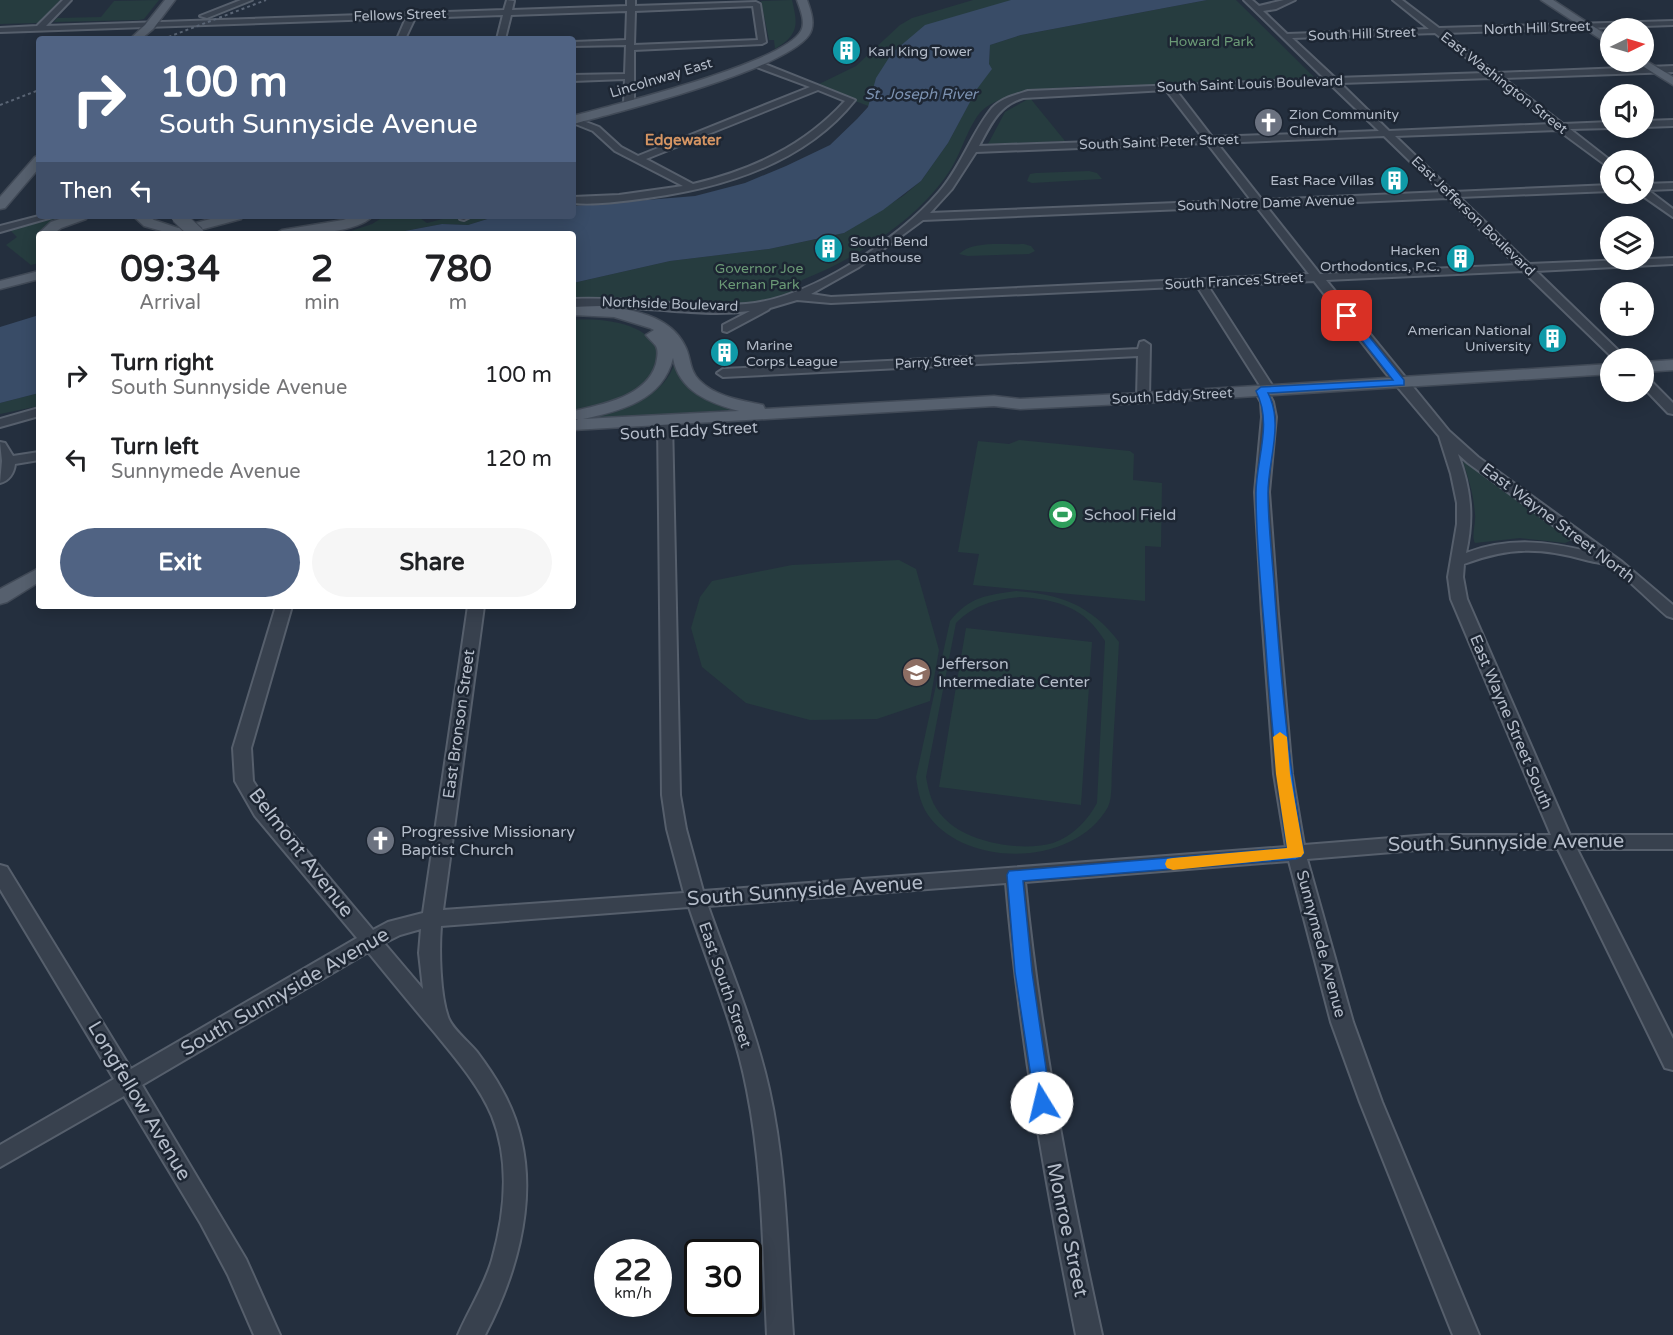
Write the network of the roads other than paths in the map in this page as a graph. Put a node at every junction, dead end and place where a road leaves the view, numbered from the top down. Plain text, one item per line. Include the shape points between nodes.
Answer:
1 (67, 0) edge
2 (170, 0) edge
3 (248, 0) edge
4 (510, 0) edge
5 (802, 0) edge
6 (1291, 0) edge
7 (1397, 0) edge
8 (1546, 0) edge
9 (631, 4) edge
10 (1253, 4) edge
11 (507, 11) junction
12 (412, 15) junction
13 (190, 22) junction
14 (1673, 23) edge
15 (150, 25) junction
16 (1585, 26) junction
17 (40, 27) junction
18 (0, 28) edge
19 (1437, 31) junction
20 (138, 36) edge
21 (145, 36) edge
22 (402, 36) edge
23 (502, 36) edge
24 (1286, 36) junction
25 (1600, 36) edge
26 (576, 44) edge
27 (630, 45) junction
28 (757, 64) junction
29 (1673, 69) edge
30 (1654, 70) joint
31 (1601, 72) edge
32 (629, 76) junction
33 (1495, 76) junction
34 (576, 78) edge
35 (1332, 81) junction
36 (1673, 82) edge
37 (819, 87) junction
38 (1168, 87) junction
39 (1006, 101) joint
40 (629, 103) junction
41 (576, 119) edge
42 (576, 121) edge
43 (1673, 123) edge
44 (1654, 124) edge
45 (1600, 125) edge
46 (1561, 127) junction
47 (1387, 134) junction
48 (1210, 140) junction
49 (973, 149) junction
50 (1600, 157) edge
51 (638, 159) junction
52 (36, 163) edge
53 (1673, 186) edge
54 (1654, 187) edge
55 (694, 188) junction
56 (1600, 188) edge
57 (6, 194) edge
58 (1451, 195) junction
59 (576, 200) edge
60 (1654, 200) edge
61 (1258, 203) junction
62 (0, 205) edge
63 (1673, 214) edge
64 (921, 217) junction
65 (39, 219) edge
66 (73, 219) edge
67 (152, 219) edge
68 (181, 219) edge
69 (232, 219) edge
70 (235, 219) edge
71 (358, 219) edge
72 (370, 219) edge
73 (0, 229) edge
74 (49, 231) edge
75 (170, 231) edge
76 (182, 231) edge
77 (194, 231) edge
78 (198, 231) edge
79 (301, 231) edge
80 (324, 231) edge
81 (1673, 261) edge
82 (1527, 268) junction
83 (36, 270) edge
84 (36, 276) edge
85 (1317, 278) junction
86 (0, 280) edge
87 (36, 281) edge
88 (1200, 283) junction
89 (0, 286) edge
90 (796, 296) junction
91 (576, 303) edge
92 (769, 304) junction
93 (576, 311) edge
94 (576, 318) edge
95 (727, 328) dead end
96 (1610, 348) edge
97 (1673, 365) edge
98 (1654, 366) edge
99 (1600, 370) edge
100 (723, 373) dead end
101 (1400, 382) junction
102 (1265, 390) junction
103 (1654, 391) edge
104 (1143, 398) junction
105 (1020, 404) junction
106 (1673, 410) edge
107 (36, 413) edge
108 (803, 413) junction
109 (576, 416) edge
110 (0, 423) edge
111 (576, 425) edge
112 (665, 427) junction
113 (1444, 434) junction
114 (576, 437) edge
115 (0, 446) edge
116 (36, 456) edge
117 (9, 461) junction
118 (0, 479) edge
119 (1456, 562) junction
120 (1616, 564) junction
121 (36, 576) edge
122 (0, 598) edge
123 (283, 609) edge
124 (476, 609) edge
125 (1673, 613) edge
126 (1563, 840) junction
127 (1673, 842) edge
128 (1296, 853) junction
129 (0, 872) edge
130 (1015, 875) junction
131 (695, 899) junction
132 (432, 919) junction
133 (371, 940) junction
134 (438, 1022) junction
135 (1673, 1060) edge
136 (127, 1083) junction
137 (0, 1157) edge
138 (267, 1335) edge
139 (471, 1335) edge
140 (780, 1335) edge
141 (1089, 1335) edge
142 (1466, 1335) edge

1 - 17 street
2 - 15 main road
3 - 13 street
4 - 11 street
5 - 28 main road, Lincolnway East via 808,23 802,37
6 - 10 street via 1274,8
7 - 19 street, East Washington Street
8 - 16 main road
9 - 11 street, Fellows Street
9 - 27 street
9 - 27 street, Fellows Street via 756,4 763,41
10 - 24 street, East Jefferson Boulevard
11 - 12 street, Fellows Street
11 - 23 street
12 - 13 street, Fellows Street
12 - 22 street
13 - 15 street, Fellows Street
14 - 16 street, North Hill Street
15 - 17 street, Fellows Street
15 - 20 main road
15 - 21 main road
16 - 19 street, North Hill Street
16 - 25 main road
17 - 18 street, Fellows Street
19 - 24 street, South Hill Street
19 - 33 street, East Washington Street
24 - 35 street, East Jefferson Boulevard
26 - 27 street
27 - 32 street
28 - 37 street
28 - 40 main road, Lincolnway East
29 - 30 street, South Saint Louis Boulevard
30 - 36 main road
31 - 33 street, South Saint Louis Boulevard
32 - 34 street
32 - 40 street
33 - 35 street, South Saint Louis Boulevard
33 - 46 street, East Washington Street
35 - 38 street, South Saint Louis Boulevard
35 - 47 street, East Jefferson Boulevard
37 - 51 street
37 - 55 street via 851,100 829,124 793,149
38 - 39 street, South Saint Louis Boulevard via 1047,92
38 - 48 street
39 - 49 street, Northside Boulevard via 993,112
40 - 41 main road, Lincolnway East
42 - 51 street via 596,129 618,149
43 - 44 street
45 - 46 street, South Saint Peter Street
46 - 47 street, South Saint Peter Street
46 - 50 street, East Washington Street
47 - 48 street, South Saint Peter Street
47 - 58 street, East Jefferson Boulevard
48 - 49 street, South Saint Peter Street
48 - 61 street
49 - 64 street, Northside Boulevard via 950,186
51 - 55 street
52 - 57 main road
53 - 54 street
55 - 59 street
56 - 58 street, South Notre Dame Avenue
57 - 62 main road
58 - 61 street, South Notre Dame Avenue
58 - 82 street, East Jefferson Boulevard
60 - 63 street
61 - 64 street, South Notre Dame Avenue
61 - 85 street
64 - 90 street, Northside Boulevard via 861,259
65 - 73 street
66 - 74 main road
67 - 75 main road
68 - 77 main road, bridge
69 - 76 main road
70 - 78 main road
71 - 79 main road
72 - 80 main road via 359,225
81 - 82 street, South Frances Street
82 - 85 street, South Frances Street
82 - 96 street, East Jefferson Boulevard
83 - 86 main road
84 - 89 main road
85 - 88 street, South Frances Street
85 - 101 street
87 - 89 main road
88 - 90 street, South Frances Street via 831,300
88 - 102 street, Sunnymede Avenue
90 - 92 street, Northside Boulevard
91 - 92 street, Northside Boulevard via 713,309
92 - 95 street
93 - 108 main road via 619,314 657,326 677,344 687,376 702,390 740,406
94 - 109 main road via 616,319 639,327 659,339 666,356 660,375 640,394 611,408
97 - 98 main road
99 - 101 main road, South Eddy Street
100 - 104 street, Parry Street via 1144,349
101 - 102 main road, South Eddy Street
101 - 113 street
102 - 104 main road, South Eddy Street
102 - 128 street, Sunnymede Avenue via 1269,433 1262,492 1270,614 1283,774
103 - 106 street
104 - 105 main road, South Eddy Street
105 - 108 main road, South Eddy Street via 994,401
105 - 112 main road, South Eddy Street via 996,411
107 - 110 street
108 - 112 main road, South Eddy Street
111 - 112 main road, South Eddy Street
112 - 114 main road, South Eddy Street
112 - 131 street, East South Street via 671,795 675,829
113 - 119 street, East Wayne Street South via 1466,511
113 - 120 street, East Wayne Street North via 1473,460
115 - 117 street
116 - 117 street
117 - 118 street
119 - 120 street via 1494,547 1516,545 1565,550
119 - 126 street, East Wayne Street South via 1459,599
120 - 125 street, East Wayne Street North
121 - 122 main road
123 - 133 street, Belmont Avenue via 242,748 244,781 262,811
124 - 132 street, East Bronson Street
126 - 127 street, South Sunnyside Avenue
126 - 128 street, South Sunnyside Avenue via 1447,841
126 - 135 street, East Wayne Street South
128 - 130 street, South Sunnyside Avenue
128 - 142 street, Sunnymede Avenue via 1342,1022
129 - 136 street, Longfellow Avenue
130 - 131 street, South Sunnyside Avenue
130 - 141 street, Monroe Street via 1023,972 1045,1124
131 - 132 street, South Sunnyside Avenue
131 - 140 street, East South Street via 739,1021 758,1090 770,1172
132 - 133 street, South Sunnyside Avenue via 395,928
132 - 134 street, East Bronson Street via 430,962
133 - 134 street, Belmont Avenue
133 - 136 street, South Sunnyside Avenue
134 - 139 street, Belmont Avenue via 489,1086 506,1124 515,1189 508,1244 495,1288
136 - 137 street, South Sunnyside Avenue
136 - 138 street, Longfellow Avenue via 209,1216

